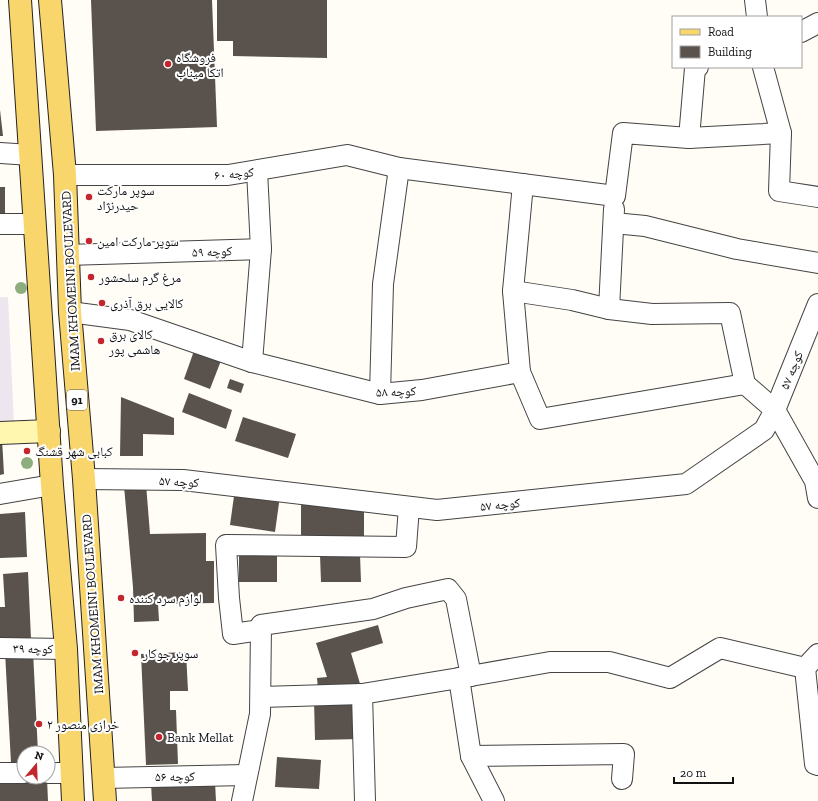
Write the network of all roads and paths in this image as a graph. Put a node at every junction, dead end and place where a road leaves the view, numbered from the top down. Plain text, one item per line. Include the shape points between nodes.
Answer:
1 (20, 0) edge
2 (50, 0) edge
3 (755, 0) edge
4 (757, 16) edge
5 (818, 23) edge
6 (802, 31) edge
7 (695, 68) edge
8 (764, 68) edge
9 (781, 133) junction
10 (689, 138) junction
11 (0, 153) edge
12 (30, 155) junction
13 (64, 165) junction
14 (399, 168) junction
15 (257, 171) junction
16 (524, 184) junction
17 (615, 196) junction
18 (818, 197) edge
19 (614, 223) junction
20 (0, 224) edge
21 (35, 224) junction
22 (261, 249) junction
23 (67, 255) junction
24 (818, 263) edge
25 (513, 291) junction
26 (818, 304) edge
27 (609, 309) junction
28 (70, 312) junction
29 (252, 362) junction
30 (520, 372) junction
31 (745, 384) junction
32 (380, 394) junction
33 (775, 410) junction
34 (49, 431) junction
35 (0, 433) edge
36 (84, 479) junction
37 (52, 485) junction
38 (0, 494) edge
39 (818, 498) edge
40 (410, 507) junction
41 (262, 630) junction
42 (0, 648) edge
43 (66, 649) junction
44 (812, 661) edge
45 (465, 677) junction
46 (362, 694) junction
47 (261, 698) junction
48 (471, 756) junction
49 (818, 765) edge
50 (0, 773) edge
51 (16, 773) edge
52 (56, 773) edge
53 (70, 773) junction
54 (246, 775) junction
55 (103, 778) junction
56 (622, 779) dead end
57 (73, 801) edge
58 (105, 801) edge
59 (242, 801) edge
60 (365, 801) edge
61 (494, 801) edge

1 - 12 main road, 91
2 - 13 main road, IMAM KHOMEINI BOULEVARD / 91
3 - 4 street
5 - 6 street
7 - 10 street
8 - 9 street
9 - 10 street
9 - 18 street via 780,191
10 - 17 street via 623,133
11 - 12 street
12 - 13 main road
12 - 21 main road, 91
13 - 15 street, کوچه ۶۰ via 228,175
13 - 23 main road, IMAM KHOMEINI BOULEVARD / 91
14 - 15 street, کوچه ۶۰ via 347,155
14 - 16 street, کوچه ۶۰
14 - 32 street via 383,284
15 - 22 street
16 - 17 street, کوچه ۶۰
16 - 25 street
17 - 19 street
19 - 24 street via 645,226 737,249
19 - 27 street
20 - 21 street
21 - 34 main road, 91
22 - 23 street, کوچه ۵۹
22 - 29 street
23 - 28 main road, IMAM KHOMEINI BOULEVARD / 91
25 - 27 street via 572,300
25 - 30 street
26 - 33 street, کوچه ۵۷
27 - 31 street via 652,314 730,313
28 - 29 street, کوچه ۵۸ via 130,320
28 - 36 main road, IMAM KHOMEINI BOULEVARD / 91
29 - 32 street, کوچه ۵۸
30 - 31 street via 540,418
30 - 32 street, کوچه ۵۸ via 422,390
31 - 33 street
33 - 39 street via 815,481
33 - 40 street, کوچه ۵۷ via 764,430 686,484 437,510
34 - 35 street
34 - 37 main road, 91
36 - 40 street, کوچه ۵۷ via 184,480
36 - 55 main road, IMAM KHOMEINI BOULEVARD / 91
37 - 38 street
37 - 43 main road, 91
40 - 41 street via 406,547 226,545 233,634
41 - 45 street via 261,625 373,609 406,598 448,589 456,599
41 - 47 street
42 - 43 street, کوچه ۳۹
43 - 53 main road, 91
44 - 45 street via 720,648 670,678 609,662 550,662
44 - 49 street via 815,764
45 - 46 street
45 - 48 street
46 - 47 street
46 - 60 street
47 - 54 street via 260,714
48 - 56 street via 624,754
48 - 61 street
50 - 51 street
52 - 53 street
53 - 57 main road, 91
54 - 55 street, کوچه ۵۶
54 - 59 street
55 - 58 main road, IMAM KHOMEINI BOULEVARD / 91

